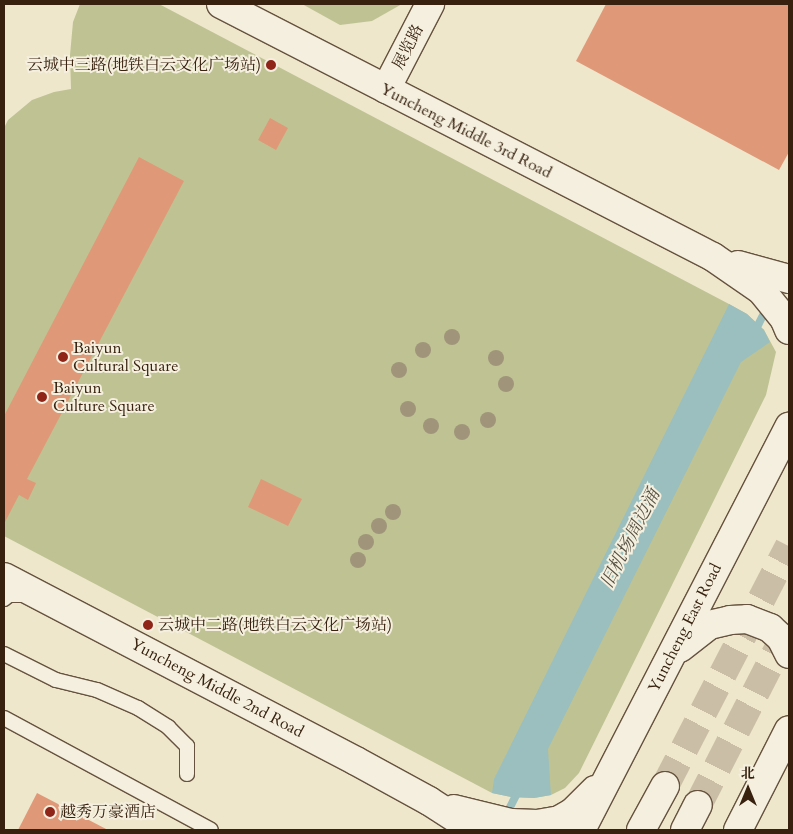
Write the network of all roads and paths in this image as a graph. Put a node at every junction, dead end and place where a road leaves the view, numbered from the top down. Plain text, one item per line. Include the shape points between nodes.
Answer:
1 (221, 4) edge
2 (430, 4) edge
3 (386, 90) junction
4 (713, 257) junction
5 (789, 279) edge
6 (789, 330) edge
7 (789, 427) edge
8 (4, 577) edge
9 (37, 594) junction
10 (4, 599) edge
11 (4, 654) edge
12 (789, 654) edge
13 (671, 657) junction
14 (4, 718) edge
15 (789, 730) edge
16 (187, 774) dead end
17 (665, 786) tunnel mouth
18 (429, 800) junction
19 (698, 805) tunnel mouth
20 (570, 825) edge
21 (211, 830) edge
22 (474, 830) edge
23 (642, 830) edge
24 (685, 830) edge
25 (738, 830) edge

1 - 3 street, Yuncheng Middle 3rd Road
2 - 3 street, 展览路
3 - 4 street, Yuncheng Middle 3rd Road
4 - 5 street
4 - 6 street via 761,290 784,318
7 - 13 street, Yuncheng East Road
8 - 9 street, Yuncheng Middle 2nd Road
9 - 10 lane via 9,595
9 - 18 street, Yuncheng Middle 2nd Road
11 - 16 lane via 56,680 106,694 138,708 168,727 187,746
12 - 13 street via 781,638 770,628 747,619 709,625
13 - 20 street, Yuncheng East Road via 611,774 573,812
14 - 21 lane
15 - 25 street
17 - 23 street
18 - 20 street via 511,823
18 - 22 street
19 - 24 street

